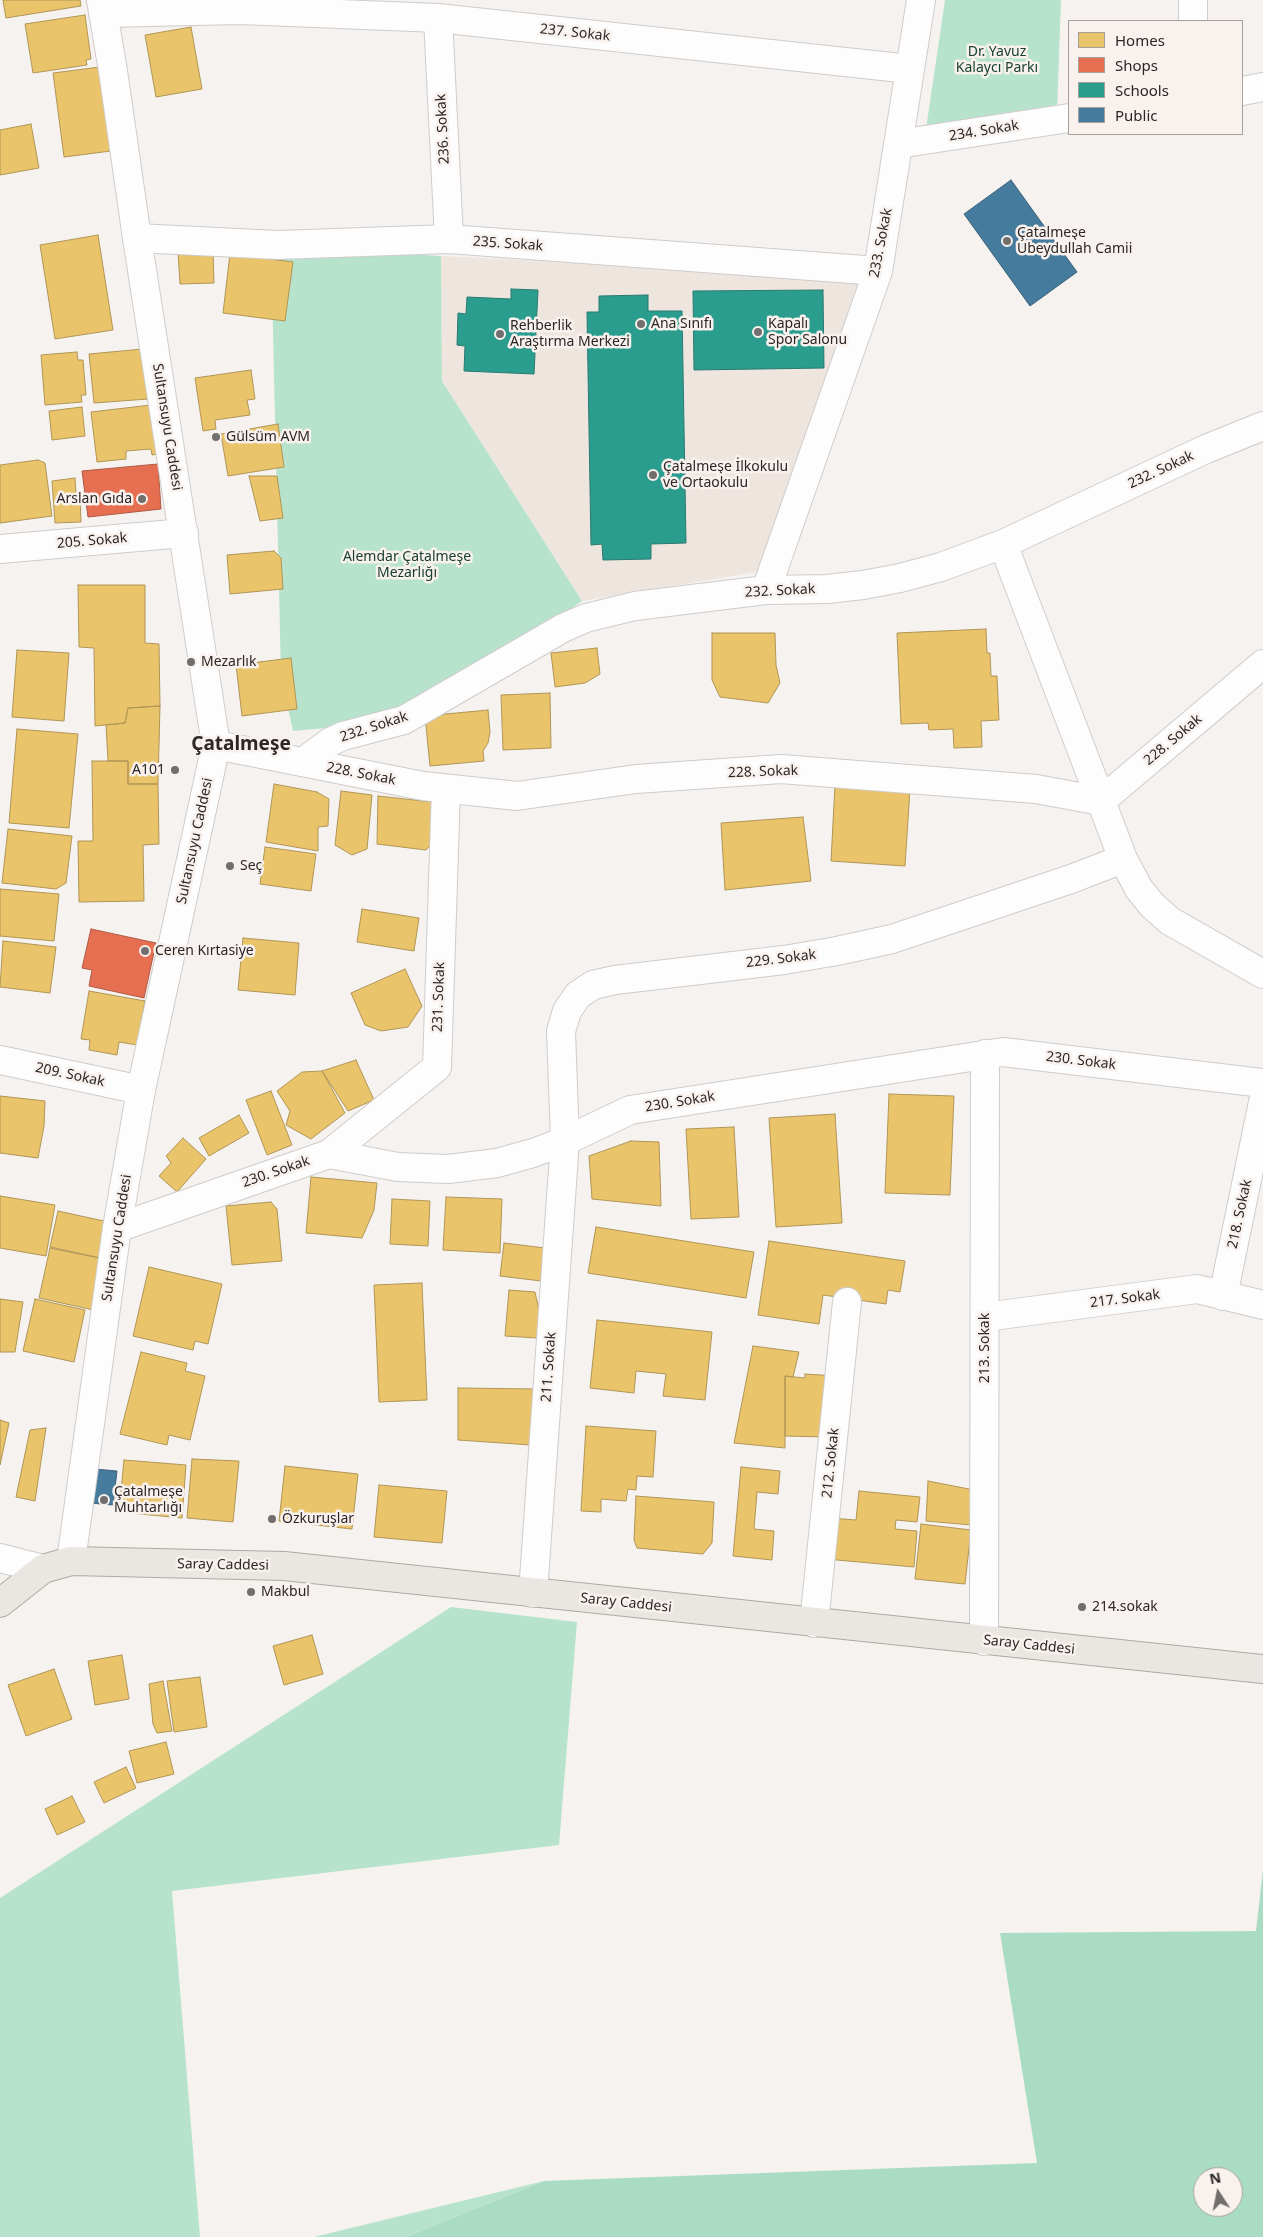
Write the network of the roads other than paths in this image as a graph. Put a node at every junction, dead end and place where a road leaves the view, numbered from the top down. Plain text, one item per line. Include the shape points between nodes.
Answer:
1 (921, 0) edge
2 (1193, 0) edge
3 (239, 5) edge
4 (102, 6) edge
5 (438, 18) junction
6 (1193, 20) edge
7 (910, 69) junction
8 (1263, 87) edge
9 (1243, 91) edge
10 (1068, 118) edge
11 (898, 144) junction
12 (137, 238) junction
13 (449, 239) junction
14 (878, 271) junction
15 (1263, 426) edge
16 (184, 533) junction
17 (1003, 544) junction
18 (0, 549) edge
19 (766, 590) junction
20 (1263, 664) edge
21 (216, 745) junction
22 (303, 762) junction
23 (446, 788) junction
24 (1101, 801) junction
25 (1124, 859) junction
26 (1263, 974) edge
27 (985, 1054) junction
28 (0, 1060) edge
29 (1263, 1083) edge
30 (141, 1090) junction
31 (1263, 1102) edge
32 (565, 1141) junction
33 (328, 1154) junction
34 (117, 1228) junction
35 (1223, 1296) junction
36 (847, 1302) dead end
37 (1263, 1305) edge
38 (985, 1317) junction
39 (0, 1558) edge
40 (71, 1561) junction
41 (43, 1569) junction
42 (533, 1593) junction
43 (0, 1603) edge
44 (814, 1623) junction
45 (984, 1640) junction
46 (1263, 1669) edge

1 - 7 street, 233. Sokak
2 - 6 street
3 - 4 street, 237. Sokak
3 - 5 street, 237. Sokak
4 - 12 street, Sultansuyu Caddesi
5 - 7 street, 237. Sokak
5 - 13 street, 236. Sokak
7 - 11 street, 233. Sokak
8 - 9 street
10 - 11 street, 234. Sokak
11 - 14 street, 233. Sokak
12 - 13 street, 235. Sokak via 278,245
12 - 16 street, Sultansuyu Caddesi
13 - 14 street, 235. Sokak
14 - 19 street, 233. Sokak
15 - 17 street, 232. Sokak via 1206,449
16 - 18 street, 205. Sokak
16 - 21 street, Sultansuyu Caddesi
17 - 19 street, 232. Sokak via 941,567 882,582 827,589
17 - 24 street
19 - 22 street, 232. Sokak via 635,606 586,618 562,628 404,720 343,736
20 - 24 street, 228. Sokak
21 - 22 street, 228. Sokak
21 - 30 street, Sultansuyu Caddesi
22 - 23 street, 228. Sokak
23 - 24 street, 228. Sokak via 517,796 636,779 781,769 1036,789
23 - 33 street, 231. Sokak via 436,1067
24 - 25 street
25 - 26 street via 1140,889 1170,921
25 - 32 street, 229. Sokak via 892,939 784,960 624,978 593,985 578,995 567,1011 561,1031
27 - 29 street, 230. Sokak via 1003,1052
27 - 32 street, 230. Sokak via 630,1110
27 - 38 street, 213. Sokak
28 - 30 street, 209. Sokak
30 - 34 street, Sultansuyu Caddesi
31 - 35 street, 218. Sokak
32 - 33 street, 230. Sokak via 497,1163 448,1169 398,1167
32 - 42 street, 211. Sokak
33 - 34 street, 230. Sokak
34 - 40 street, Sultansuyu Caddesi
35 - 37 street, 217. Sokak
35 - 38 street, 217. Sokak via 1197,1289
36 - 44 street, 212. Sokak
38 - 45 street, 213. Sokak
39 - 41 street
40 - 41 main road, Saray Caddesi
40 - 42 main road, Saray Caddesi via 284,1566
41 - 43 main road, Saray Caddesi
42 - 44 main road, Saray Caddesi
44 - 45 main road, Saray Caddesi
45 - 46 main road, Saray Caddesi

